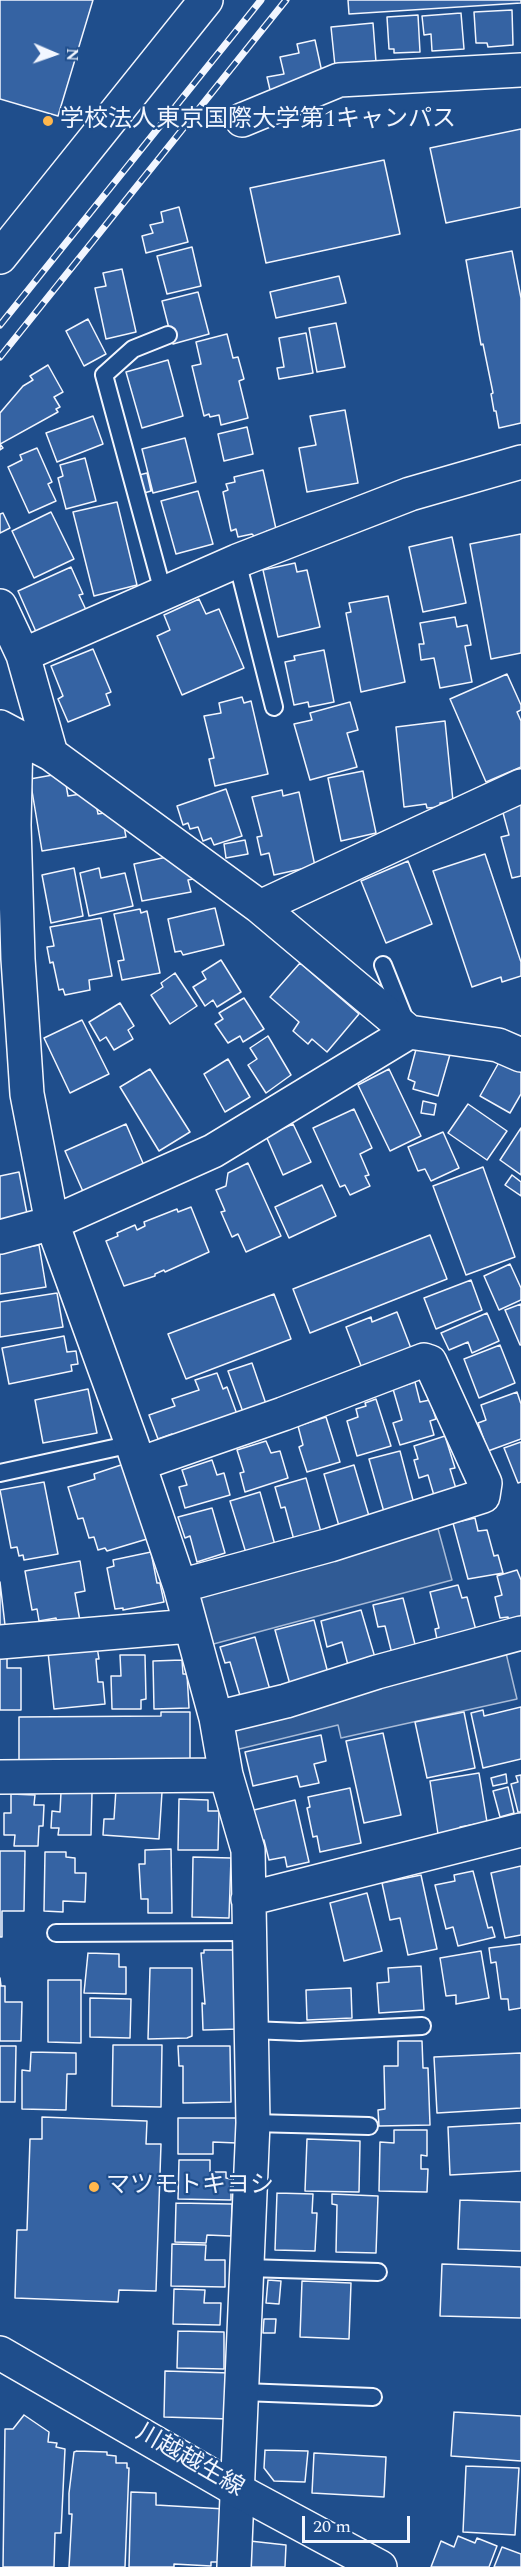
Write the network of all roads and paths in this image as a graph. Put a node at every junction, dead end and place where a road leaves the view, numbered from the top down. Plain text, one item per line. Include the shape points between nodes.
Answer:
1 (206, 0) edge
2 (521, 70) edge
3 (242, 120) dead end
4 (0, 257) edge
5 (168, 335) dead end
6 (521, 462) edge
7 (237, 561) junction
8 (163, 592) junction
9 (0, 606) edge
10 (23, 655) junction
11 (274, 707) dead end
12 (8, 731) edge
13 (51, 754) junction
14 (521, 786) edge
15 (7, 826) edge
16 (260, 907) junction
17 (9, 960) edge
18 (383, 965) dead end
19 (410, 1032) junction
20 (521, 1055) edge
21 (52, 1223) junction
22 (0, 1237) edge
23 (136, 1454) junction
24 (0, 1473) edge
25 (180, 1586) junction
26 (190, 1626) junction
27 (521, 1633) edge
28 (0, 1642) edge
29 (216, 1718) junction
30 (226, 1775) junction
31 (0, 1778) edge
32 (521, 1830) edge
33 (248, 1899) junction
34 (249, 1932) junction
35 (56, 1934) dead end
36 (422, 2026) dead end
37 (252, 2030) junction
38 (253, 2123) junction
39 (369, 2126) dead end
40 (248, 2268) junction
41 (378, 2272) dead end
42 (0, 2353) edge
43 (243, 2392) junction
44 (373, 2397) dead end
45 (237, 2490) junction
46 (234, 2567) edge
47 (380, 2567) edge

1 - 4 street
2 - 3 street via 339,80
5 - 8 lane via 133,349 105,375
6 - 7 street via 410,494
7 - 8 street
7 - 11 lane
8 - 10 street
9 - 10 street
10 - 13 street
12 - 13 street
12 - 15 street
13 - 16 street
14 - 16 street
15 - 17 street
16 - 19 street
17 - 21 street via 27,1094
18 - 19 lane
19 - 20 street via 498,1046
19 - 21 street via 213,1151
21 - 22 street
21 - 23 street
23 - 24 lane
23 - 25 street
23 - 25 street via 283,1414 424,1360 430,1362 485,1483 483,1496 330,1545
25 - 26 street
26 - 28 street
26 - 29 street
27 - 29 street
29 - 30 street
30 - 31 street
30 - 33 street via 248,1850
32 - 33 street
33 - 34 street
34 - 35 lane
34 - 37 street
36 - 37 lane via 300,2032
37 - 38 street
38 - 39 lane
38 - 40 street
40 - 41 lane
40 - 43 street
42 - 45 street, 川越越生線
43 - 44 lane
43 - 45 street
45 - 46 street
45 - 47 street, 川越越生線

